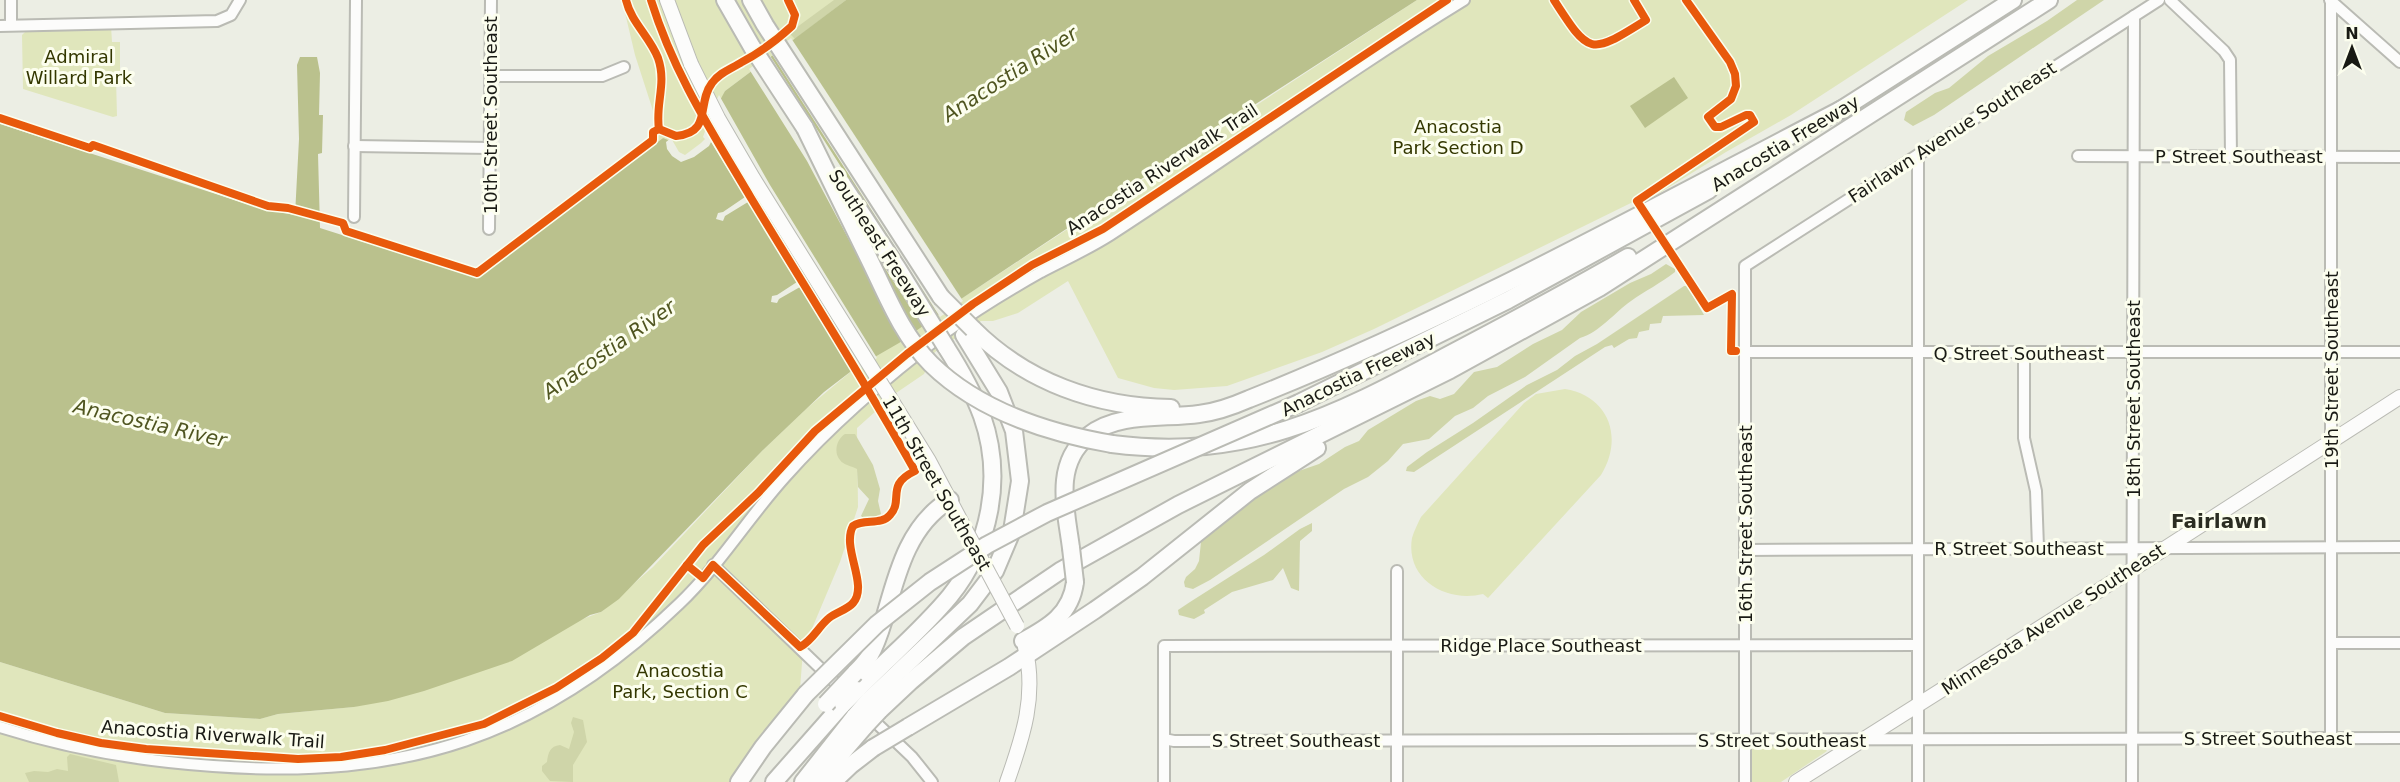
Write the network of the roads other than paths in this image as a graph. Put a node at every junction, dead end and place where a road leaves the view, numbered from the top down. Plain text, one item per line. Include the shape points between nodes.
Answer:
1 (11, 0) edge
2 (240, 0) edge
3 (356, 0) edge
4 (491, 0) edge
5 (667, 0) edge
6 (725, 0) edge
7 (751, 0) edge
8 (1464, 0) edge
9 (2013, 0) edge
10 (2049, 0) edge
11 (2159, 0) edge
12 (2170, 0) edge
13 (2330, 1) edge
14 (2134, 16) junction
15 (5, 25) edge
16 (2400, 62) edge
17 (624, 67) dead end
18 (491, 76) junction
19 (1848, 106) junction
20 (805, 128) junction
21 (354, 146) junction
22 (490, 148) junction
23 (1918, 155) junction
24 (2078, 156) dead end
25 (2133, 156) junction
26 (2231, 156) junction
27 (2331, 157) junction
28 (2400, 157) edge
29 (1789, 168) junction
30 (354, 217) dead end
31 (489, 229) dead end
32 (1745, 266) joint
33 (969, 332) junction
34 (1745, 352) junction
35 (2400, 352) edge
36 (1918, 353) junction
37 (2024, 353) junction
38 (2133, 353) junction
39 (2331, 353) junction
40 (1420, 386) junction
41 (1274, 389) junction
42 (2400, 397) edge
43 (2331, 441) junction
44 (950, 500) junction
45 (2132, 547) junction
46 (2164, 547) junction
47 (2331, 547) junction
48 (2400, 547) edge
49 (1919, 548) junction
50 (2038, 548) junction
51 (1746, 550) junction
52 (713, 565) junction
53 (2133, 569) junction
54 (1397, 571) dead end
55 (1022, 640) junction
56 (2331, 643) junction
57 (2400, 643) edge
58 (1397, 645) junction
59 (1746, 645) junction
60 (1918, 645) junction
61 (865, 694) junction
62 (1918, 705) junction
63 (847, 712) junction
64 (0, 727) edge
65 (2331, 738) junction
66 (2400, 738) edge
67 (1164, 739) junction
68 (1918, 739) junction
69 (2132, 739) junction
70 (1397, 740) junction
71 (1745, 740) junction
72 (1863, 740) junction
73 (739, 782) edge
74 (774, 782) edge
75 (803, 782) edge
76 (817, 782) edge
77 (833, 782) edge
78 (932, 782) edge
79 (1007, 782) edge
80 (1164, 782) edge
81 (1397, 782) edge
82 (1745, 782) edge
83 (1796, 782) edge
84 (1918, 782) edge
85 (2132, 782) edge

1 - 15 street
2 - 15 street via 231,15 217,21
3 - 21 street
4 - 18 street, 10th Street Southeast
5 - 44 main road, 11th Street Southeast, bridge via 714,111
6 - 20 highway, Southeast Freeway
7 - 33 highway, Southeast Freeway, bridge via 941,297
8 - 52 street via 1108,237 1019,285 948,331 813,446
9 - 19 highway, Anacostia Freeway
10 - 29 highway, Anacostia Freeway
11 - 14 street, Fairlawn Avenue Southeast
12 - 26 street via 2230,60
13 - 16 street
13 - 27 street, 19th Street Southeast
14 - 23 street, Fairlawn Avenue Southeast
14 - 25 street, 18th Street Southeast
17 - 18 street via 602,76
18 - 22 street, 10th Street Southeast
19 - 41 highway via 1519,276
19 - 73 highway, Anacostia Freeway, bridge via 1718,185 1446,332 1299,403 1047,513 987,545 930,582 877,624 806,694
20 - 29 highway, bridge via 897,317 931,364 964,390 1008,413 1063,433 1112,444 1170,448 1266,436 1321,418 1525,315
20 - 61 highway, Southeast Freeway, bridge via 946,347 975,399 989,438 992,488 985,529 974,560 951,595
21 - 22 street
21 - 30 street
22 - 31 street, 10th Street Southeast
23 - 32 street, Fairlawn Avenue Southeast
23 - 36 street
24 - 25 street, P Street Southeast
25 - 26 street, P Street Southeast
25 - 38 street, 18th Street Southeast
26 - 27 street, P Street Southeast
27 - 28 street, P Street Southeast
27 - 39 street, 19th Street Southeast
29 - 40 highway, Anacostia Freeway via 1599,288
32 - 34 street, 16th Street Southeast
33 - 41 highway via 1032,374 1070,391 1110,402 1160,408 1202,407
33 - 61 highway via 1014,431 1020,481 1012,531 995,572 970,604
34 - 36 street, Q Street Southeast
34 - 51 street, 16th Street Southeast
35 - 39 street, Q Street Southeast
36 - 37 street, Q Street Southeast
36 - 49 street
37 - 38 street, Q Street Southeast
37 - 50 street via 2024,438 2036,490
38 - 39 street, Q Street Southeast
38 - 45 street, 18th Street Southeast
39 - 43 street, 19th Street Southeast
40 - 55 highway via 1250,491 1112,599
40 - 61 highway, Anacostia Freeway via 1168,510 1060,571 956,642
41 - 55 highway, bridge via 1212,412 1111,423 1087,437 1072,454 1065,476 1075,582 1071,600 1050,626
42 - 43 main road, Minnesota Avenue Southeast
43 - 46 main road, Minnesota Avenue Southeast
43 - 47 street, 19th Street Southeast
44 - 55 main road, 11th Street Southeast, bridge
44 - 61 highway via 913,537 904,557 870,656
45 - 46 street, R Street Southeast
45 - 50 street, R Street Southeast
45 - 53 street, 18th Street Southeast
46 - 47 street, R Street Southeast
46 - 53 main road, Minnesota Avenue Southeast
47 - 48 street, R Street Southeast
47 - 56 street, 19th Street Southeast
49 - 50 street, R Street Southeast
49 - 51 street, R Street Southeast
49 - 60 street
51 - 59 street, 16th Street Southeast
52 - 64 street via 683,601 635,645 574,689 494,730 412,756 329,769 245,769 104,753
52 - 78 street via 903,748
53 - 62 main road, Minnesota Avenue Southeast
53 - 69 street, 18th Street Southeast
54 - 58 street
55 - 77 highway, bridge via 908,727 873,748
55 - 79 main road, 11th Street Southeast via 1030,681 1028,712
56 - 57 street
56 - 65 street, 19th Street Southeast
58 - 59 street, Ridge Place Southeast
58 - 67 street, Ridge Place Southeast via 1164,646
58 - 70 street
59 - 60 street, Ridge Place Southeast
59 - 71 street, 16th Street Southeast
60 - 62 street
61 - 63 highway, bridge
61 - 63 highway, Anacostia Freeway, bridge
62 - 68 street
62 - 72 main road, Minnesota Avenue Southeast
63 - 74 highway
63 - 75 highway
63 - 76 highway, Anacostia Freeway
65 - 66 street, S Street Southeast
65 - 69 street, S Street Southeast
67 - 70 street, S Street Southeast
67 - 80 street
68 - 69 street, S Street Southeast
68 - 72 street, S Street Southeast
68 - 84 street
69 - 85 street, 18th Street Southeast
70 - 71 street, S Street Southeast
70 - 81 street
71 - 72 street, S Street Southeast
71 - 82 street, 16th Street Southeast
72 - 83 main road, Minnesota Avenue Southeast

